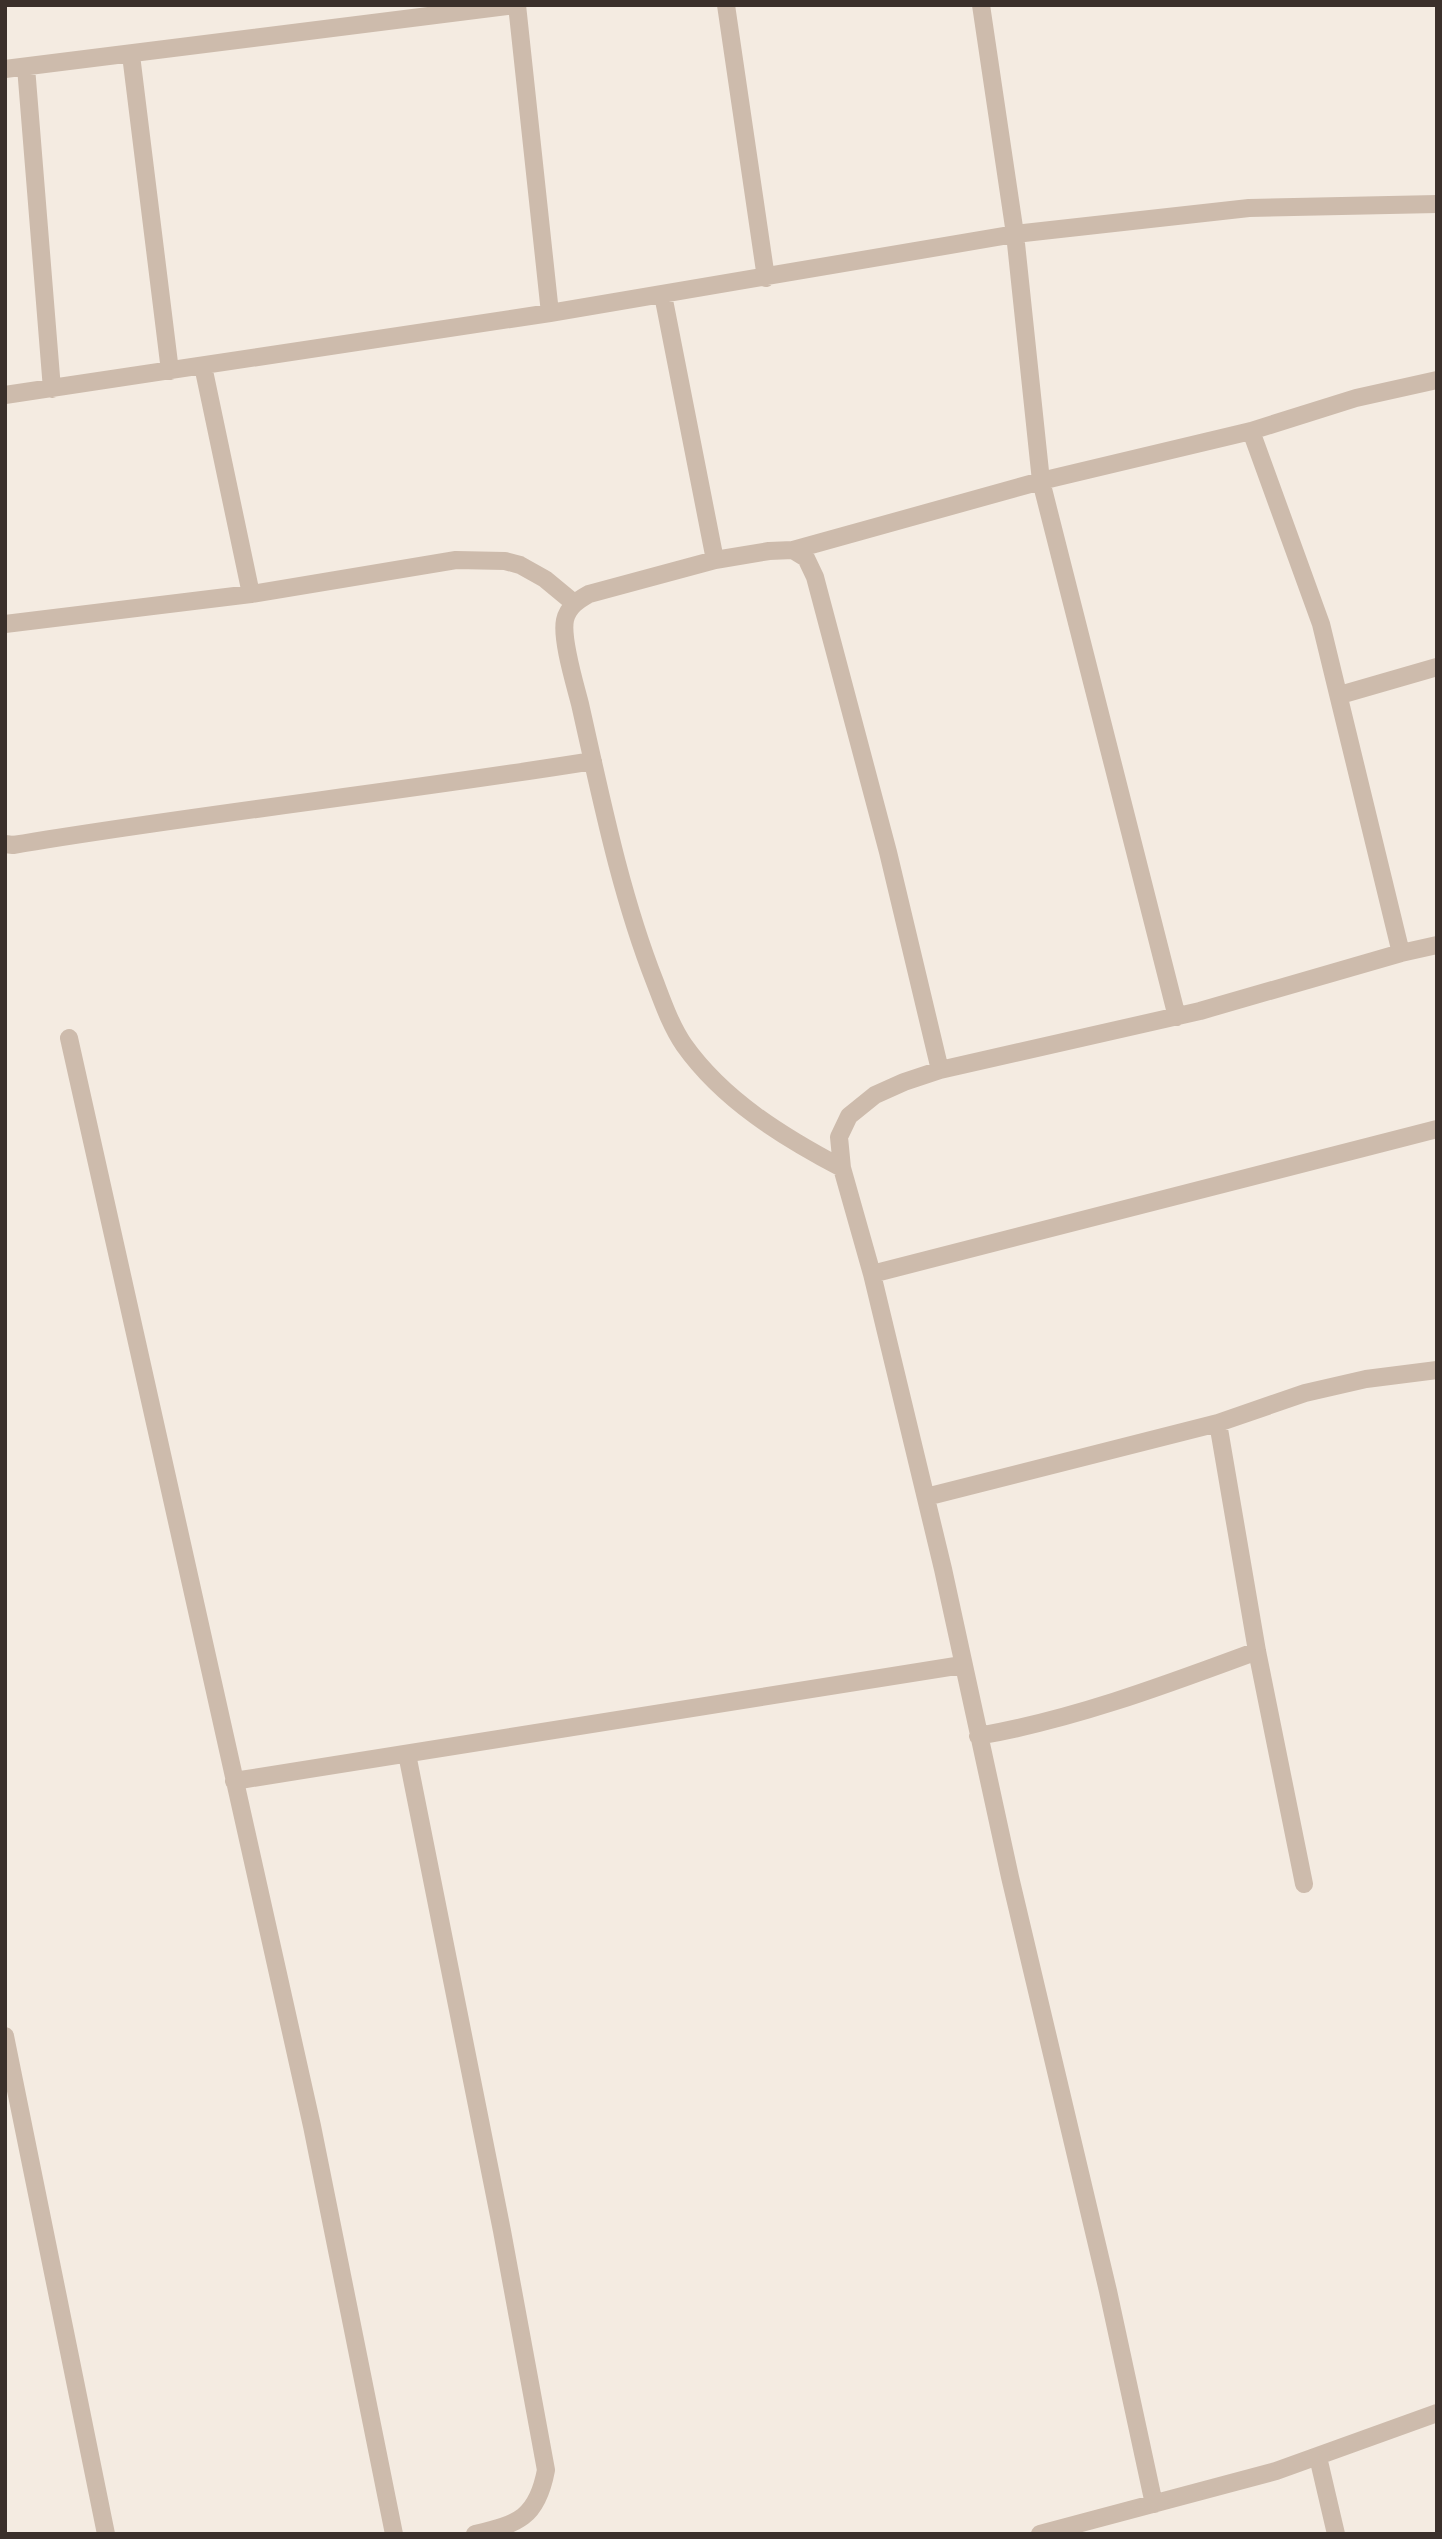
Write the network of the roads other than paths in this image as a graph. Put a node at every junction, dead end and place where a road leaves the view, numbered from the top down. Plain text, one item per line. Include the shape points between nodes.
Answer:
1 (516, 5) edge
2 (726, 5) edge
3 (981, 5) edge
4 (131, 55) junction
5 (26, 67) junction
6 (5, 69) edge
7 (1437, 204) edge
8 (1015, 234) junction
9 (766, 278) junction
10 (663, 295) junction
11 (550, 313) junction
12 (203, 366) junction
13 (170, 371) junction
14 (1437, 380) edge
15 (52, 389) junction
16 (5, 396) edge
17 (1251, 431) junction
18 (1041, 481) junction
19 (793, 550) junction
20 (715, 560) junction
21 (251, 594) junction
22 (574, 603) junction
23 (5, 624) edge
24 (1437, 667) edge
25 (1340, 695) junction
26 (593, 761) junction
27 (5, 844) edge
28 (1437, 945) edge
29 (1401, 953) junction
30 (1177, 1017) junction
31 (69, 1038) dead end
32 (940, 1070) junction
33 (1437, 1129) edge
34 (842, 1168) junction
35 (873, 1274) junction
36 (1437, 1370) edge
37 (1218, 1423) junction
38 (926, 1497) junction
39 (1257, 1651) junction
40 (962, 1665) junction
41 (978, 1736) junction
42 (407, 1755) junction
43 (234, 1782) junction
44 (1304, 1884) dead end
45 (5, 2036) edge
46 (1437, 2413) edge
47 (1318, 2457) junction
48 (1154, 2504) junction
49 (106, 2534) edge
50 (394, 2534) edge
51 (475, 2534) edge
52 (1041, 2534) edge
53 (1336, 2534) edge

1 - 4 street
1 - 11 street
2 - 9 street
3 - 8 street
4 - 5 street
4 - 13 street
5 - 6 street
5 - 15 street
7 - 8 street via 1249,208
8 - 9 street
8 - 18 street
9 - 10 street
10 - 11 street
10 - 20 street
11 - 12 street
12 - 13 street
12 - 21 street
13 - 15 street
14 - 17 street via 1356,398
15 - 16 street
17 - 18 street
17 - 25 street via 1321,624
18 - 19 street
18 - 30 street
19 - 20 street
19 - 32 street via 806,558 816,577
20 - 22 street via 589,594
21 - 22 street via 456,560 505,561 545,579
21 - 23 street
22 - 26 street via 565,620 566,643
24 - 25 street
25 - 29 street
26 - 27 street
26 - 34 street via 638,939 684,1044 712,1078 747,1109 789,1140
28 - 29 street
29 - 30 street
30 - 32 street
31 - 43 street
32 - 34 street via 875,1095 849,1116 839,1137
33 - 35 street
34 - 35 street
35 - 38 street
36 - 37 street via 1305,1393
37 - 38 street
37 - 39 street
38 - 40 street
39 - 41 street via 1108,1705
39 - 44 street
40 - 41 street
40 - 42 street
41 - 48 street
42 - 43 street
42 - 51 street via 545,2470 541,2495 528,2513 507,2526
43 - 50 street via 312,2126
45 - 49 street
46 - 47 street
47 - 48 street
47 - 53 street
48 - 52 street

